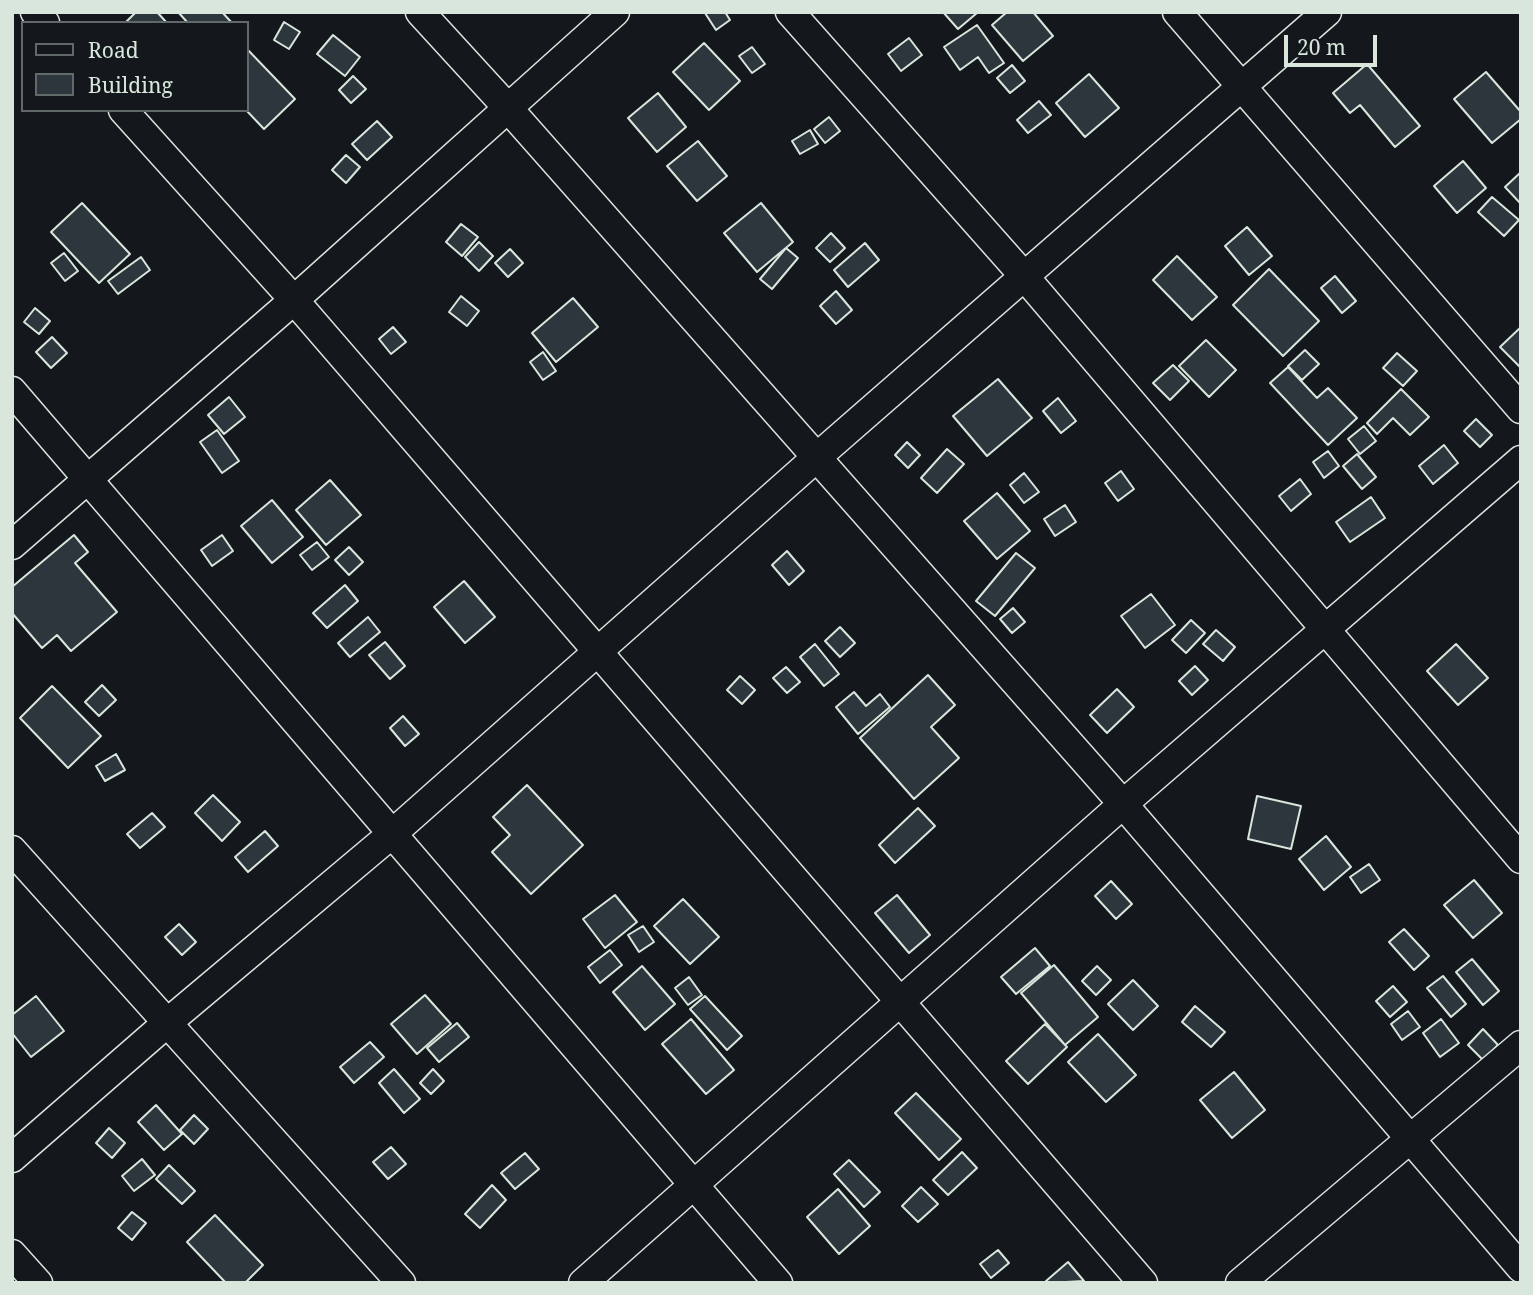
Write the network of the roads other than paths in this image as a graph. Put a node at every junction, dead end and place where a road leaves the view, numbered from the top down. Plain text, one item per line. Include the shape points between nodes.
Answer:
1 (420, 12) edge
2 (615, 12) edge
3 (790, 12) edge
4 (1177, 12) edge
5 (1327, 12) edge
6 (1242, 86) junction
7 (507, 107) junction
8 (126, 112) edge
9 (1024, 276) junction
10 (294, 300) junction
11 (12, 391) edge
12 (1521, 409) edge
13 (816, 458) junction
14 (1521, 460) edge
15 (89, 478) junction
16 (12, 545) edge
17 (1325, 629) junction
18 (598, 652) junction
19 (1123, 804) junction
20 (393, 833) junction
21 (12, 850) edge
22 (1521, 859) edge
23 (900, 1001) junction
24 (167, 1023) junction
25 (1521, 1045) edge
26 (1411, 1138) junction
27 (12, 1158) edge
28 (693, 1184) junction
29 (12, 1254) edge
30 (1521, 1268) edge
31 (37, 1283) edge
32 (401, 1283) edge
33 (583, 1283) edge
34 (778, 1283) edge
35 (1143, 1283) edge
36 (1240, 1283) edge

1 - 7 street
2 - 7 street
3 - 9 street
4 - 6 street
5 - 6 street
6 - 9 street
6 - 12 street
7 - 10 street
7 - 13 street
8 - 10 street
9 - 13 street
9 - 17 street
10 - 15 street
10 - 18 street
11 - 15 street
13 - 18 street
13 - 19 street
14 - 17 street
15 - 16 street
15 - 20 street
17 - 19 street
17 - 22 street
18 - 20 street
18 - 23 street
19 - 23 street
19 - 26 street
20 - 24 street
20 - 28 street
21 - 24 street
23 - 28 street
23 - 35 street
24 - 27 street
24 - 32 street
25 - 26 street
26 - 30 street
26 - 36 street
28 - 33 street
28 - 34 street
29 - 31 street

